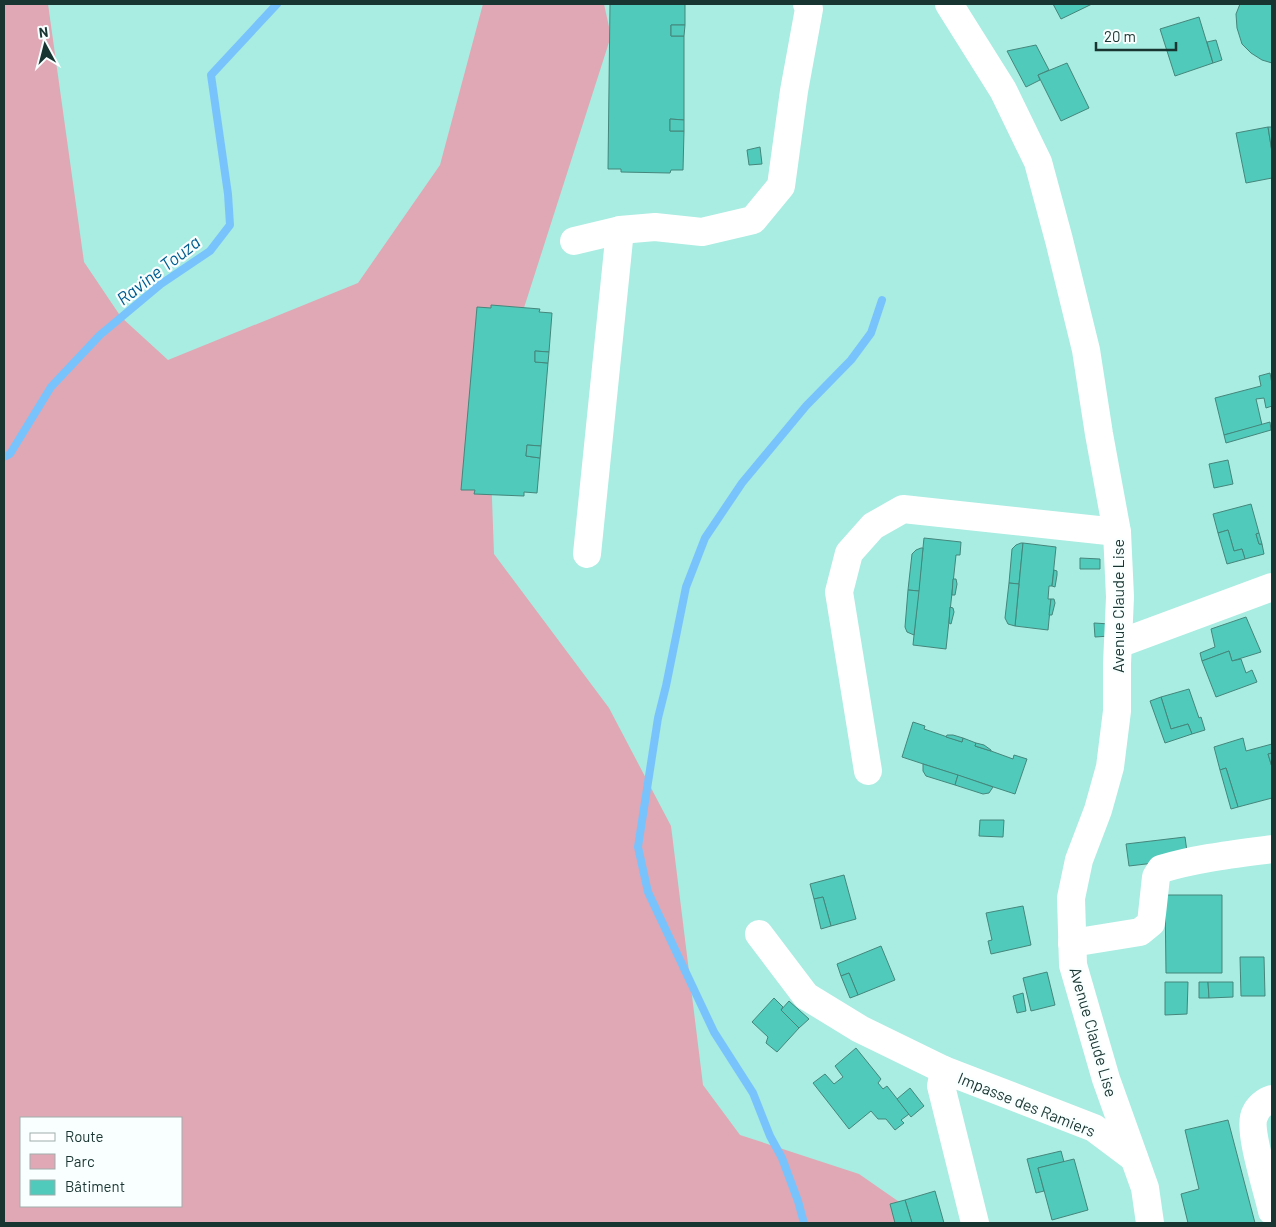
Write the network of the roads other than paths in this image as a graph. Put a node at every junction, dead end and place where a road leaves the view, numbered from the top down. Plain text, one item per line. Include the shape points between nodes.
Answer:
1 (807, 4) edge
2 (949, 4) edge
3 (620, 230) junction
4 (574, 242) dead end
5 (1118, 532) junction
6 (587, 554) dead end
7 (1272, 587) edge
8 (1118, 644) junction
9 (868, 771) dead end
10 (1272, 849) edge
11 (759, 934) dead end
12 (1072, 943) junction
13 (944, 1070) junction
14 (1272, 1099) edge
15 (1134, 1158) junction
16 (1272, 1211) edge
17 (975, 1223) edge
18 (1150, 1223) edge

1 - 3 street via 809,10 781,186 753,220 702,232 655,227
2 - 5 street, Avenue Claude Lise via 1004,90 1038,162 1086,350
3 - 4 street
3 - 6 street
5 - 8 street, Avenue Claude Lise
5 - 9 street via 903,509 873,526 849,553 839,592
7 - 8 street
8 - 12 street, Avenue Claude Lise via 1117,711 1110,767 1079,860 1071,898
10 - 12 street via 1218,856 1161,869 1156,877 1151,923 1140,932
11 - 13 street, Impasse des Ramiers via 806,996 860,1029
12 - 15 street, Avenue Claude Lise via 1073,965 1106,1079
13 - 15 street, Impasse des Ramiers via 1094,1128
13 - 17 street, Impasse des Ramiers via 940,1086
14 - 16 street via 1254,1115 1253,1136
15 - 18 street, Avenue Claude Lise via 1145,1188

